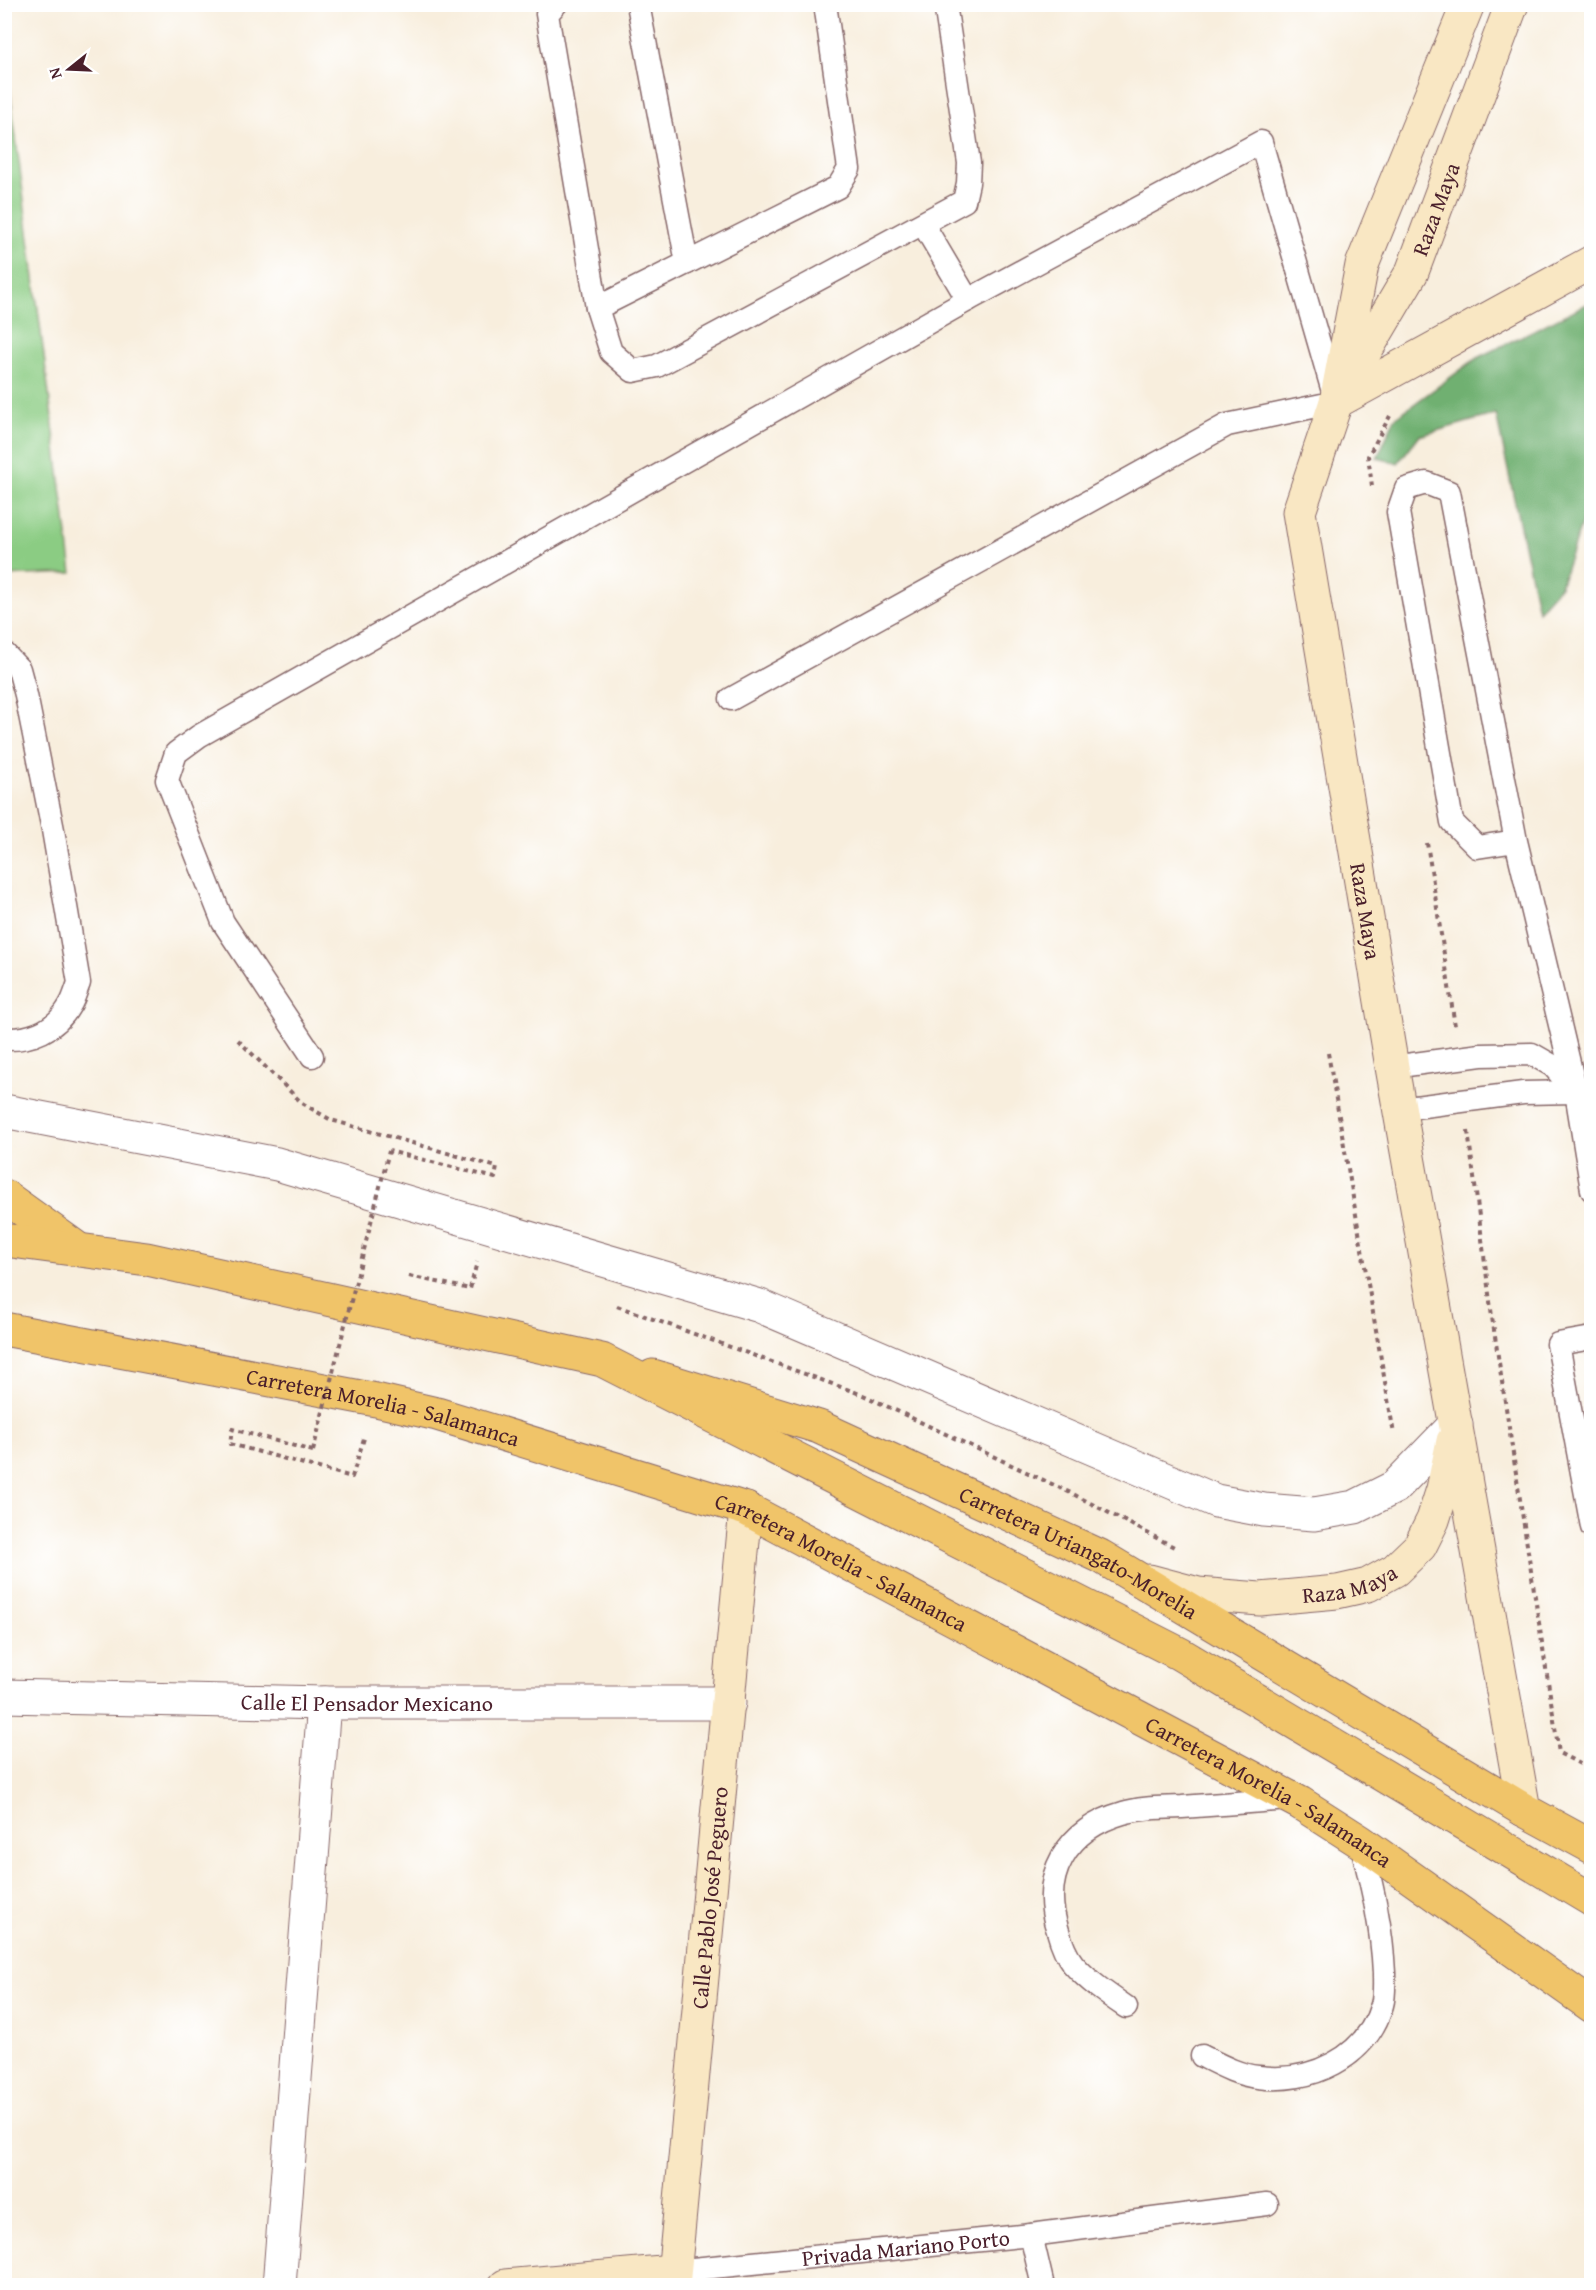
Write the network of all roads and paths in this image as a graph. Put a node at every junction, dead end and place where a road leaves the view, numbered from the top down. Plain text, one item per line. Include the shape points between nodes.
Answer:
1 (556, 4) edge
2 (638, 4) edge
3 (825, 4) edge
4 (945, 4) edge
5 (1468, 4) edge
6 (1512, 4) edge
7 (923, 224) junction
8 (1592, 262) edge
9 (687, 263) junction
10 (968, 300) junction
11 (597, 308) junction
12 (1336, 402) junction
13 (4, 653) edge
14 (730, 699) dead end
15 (1516, 841) junction
16 (4, 1038) edge
17 (238, 1040) dead end
18 (1328, 1053) dead end
19 (312, 1056) dead end
20 (1392, 1067) junction
21 (1576, 1092) junction
22 (1400, 1109) junction
23 (4, 1111) edge
24 (1467, 1124) dead end
25 (1590, 1176) edge
26 (4, 1196) edge
27 (486, 1225) junction
28 (4, 1240) edge
29 (79, 1250) junction
30 (477, 1262) junction
31 (488, 1264) dead end
32 (405, 1275) dead end
33 (617, 1305) dead end
34 (4, 1329) edge
35 (1592, 1338) edge
36 (602, 1360) junction
37 (376, 1400) junction
38 (1456, 1424) junction
39 (1395, 1442) dead end
40 (746, 1509) junction
41 (1592, 1527) edge
42 (1186, 1553) dead end
43 (1141, 1580) junction
44 (4, 1696) edge
45 (324, 1703) junction
46 (729, 1703) junction
47 (1592, 1770) edge
48 (1292, 1799) junction
49 (1524, 1810) junction
50 (1361, 1842) junction
51 (1592, 1847) edge
52 (1592, 1900) edge
53 (1592, 2006) edge
54 (1125, 2007) dead end
55 (1203, 2056) dead end
56 (1267, 2204) dead end
57 (1031, 2235) junction
58 (673, 2278) edge
59 (279, 2286) edge
60 (504, 2286) edge
61 (1043, 2286) edge

1 - 11 lane via 547,14
2 - 9 lane
3 - 9 lane via 849,169 838,186
4 - 7 lane via 969,163 968,183 964,201
5 - 12 street, Raza Maya via 1362,265
6 - 12 street, Raza Maya via 1412,272
7 - 10 lane
7 - 11 lane via 657,366 633,371 611,352
8 - 12 street
9 - 11 lane
10 - 12 lane via 1261,142
10 - 19 lane via 199,736 176,753 167,780 223,922
12 - 14 lane via 1227,424
12 - 20 street, Raza Maya via 1299,512
13 - 16 lane via 19,669 26,695 79,983 70,1006 48,1029 23,1039
15 - 15 lane via 1449,492 1426,483 1406,489 1398,512 1452,822 1478,847
15 - 21 lane
17 - 37 path, bridge via 302,1103 331,1120 497,1167 495,1178 389,1151 313,1451 232,1429 230,1444 352,1477
18 - 39 path
20 - 21 lane via 1481,1055 1532,1054 1553,1066
20 - 22 street, Raza Maya
21 - 22 lane via 1522,1093
21 - 25 lane
22 - 38 street, Raza Maya
23 - 27 street via 277,1164
24 - 47 path via 1492,1317 1559,1753
26 - 29 main road
27 - 30 path
27 - 38 street via 760,1306 1226,1503 1314,1514 1355,1507 1395,1487
28 - 29 main road
29 - 36 main road via 147,1259
30 - 31 path
30 - 32 path via 470,1289
33 - 42 path via 863,1395 1073,1494
34 - 37 main road, Carretera Morelia - Salamanca
35 - 41 lane via 1558,1344
36 - 43 main road, Carretera Uriangato-Morelia via 819,1427 1100,1557
36 - 52 main road via 1180,1654
37 - 40 main road, Carretera Morelia - Salamanca via 437,1414
38 - 43 street, Raza Maya via 1443,1489 1420,1546 1395,1569 1368,1585 1338,1592 1260,1599 1198,1594
38 - 49 street, Raza Maya
40 - 46 street, Calle Pablo José Peguero
40 - 48 main road, Carretera Morelia - Salamanca
43 - 49 main road, Carretera Uriangato-Morelia
44 - 45 street, Calle El Pensador Mexicano
45 - 46 street, Calle El Pensador Mexicano
45 - 59 street
46 - 58 street, Calle Pablo José Peguero
48 - 50 main road, Carretera Morelia - Salamanca
48 - 54 lane via 1142,1808 1103,1820 1080,1833 1067,1848 1050,1892 1060,1940 1072,1962 1092,1983
49 - 51 main road, Carretera Uriangato-Morelia
50 - 53 main road, Carretera Morelia - Salamanca
50 - 55 lane via 1377,1904 1384,1982 1383,2004 1360,2045 1338,2063 1287,2078 1233,2071
56 - 57 lane, Privada Mariano Porto
57 - 58 lane, Privada Mariano Porto
57 - 61 lane
58 - 60 street

